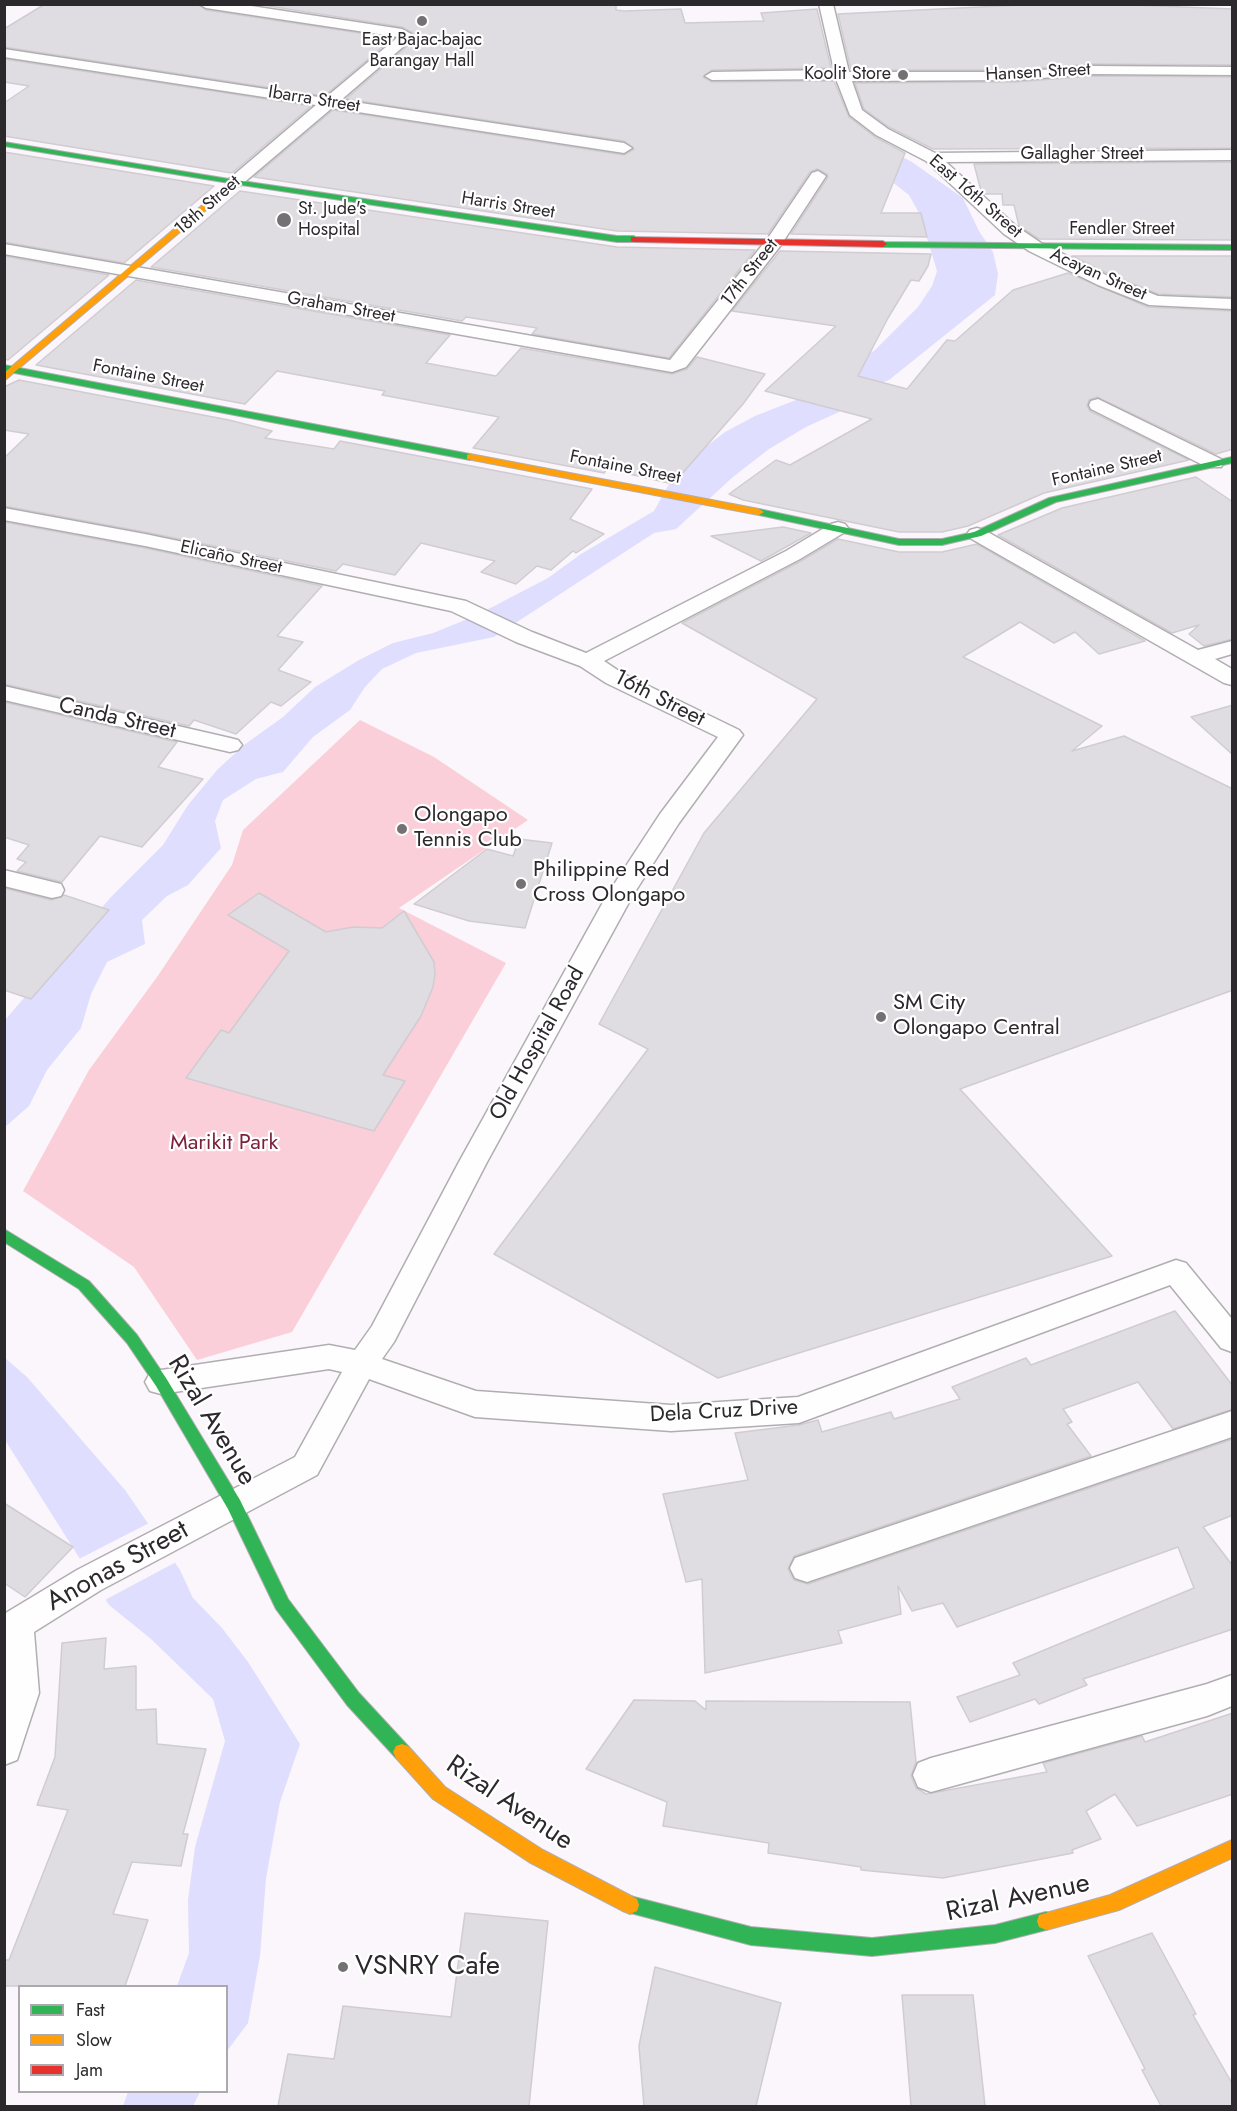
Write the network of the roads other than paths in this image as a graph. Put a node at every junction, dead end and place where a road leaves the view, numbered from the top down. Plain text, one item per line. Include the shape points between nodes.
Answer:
1 (206, 4) edge
2 (826, 4) edge
3 (4, 53) edge
4 (1233, 71) edge
5 (712, 76) dead end
6 (843, 76) junction
7 (328, 102) junction
8 (4, 144) edge
9 (624, 148) dead end
10 (1233, 155) edge
11 (932, 158) junction
12 (818, 176) dead end
13 (235, 182) junction
14 (776, 242) junction
15 (1011, 247) joint
16 (1035, 247) junction
17 (1233, 248) edge
18 (4, 249) edge
19 (131, 271) junction
20 (1233, 304) edge
21 (677, 365) joint
22 (8, 372) edge
23 (1098, 405) dead end
24 (1223, 462) edge
25 (4, 514) edge
26 (838, 528) junction
27 (977, 534) junction
28 (524, 637) joint
29 (1233, 647) edge
30 (1198, 657) junction
31 (588, 662) junction
32 (1233, 678) edge
33 (4, 693) edge
34 (731, 735) joint
35 (230, 745) dead end
36 (4, 878) edge
37 (52, 890) dead end
38 (8, 1235) edge
39 (1233, 1340) edge
40 (363, 1364) junction
41 (161, 1382) junction
42 (1233, 1424) edge
43 (234, 1505) junction
44 (807, 1568) dead end
45 (10, 1621) edge
46 (1233, 1691) edge
47 (4, 1749) edge
48 (931, 1775) dead end
49 (1233, 1849) edge

1 - 7 street, 18th Street via 402,33 406,38
2 - 6 street, East 16th Street
3 - 7 street, Ibarra Street
4 - 6 street, Hansen Street
5 - 6 street, Hansen Street
6 - 11 street, East 16th Street via 855,112
7 - 9 street, Ibarra Street
7 - 13 street, 18th Street
8 - 13 main road, Harris Street
10 - 11 street, Gallagher Street
11 - 16 street, East 16th Street via 1010,230
12 - 14 street, 17th Street
13 - 14 main road, Harris Street via 617,239
13 - 19 main road, 18th Street
14 - 15 main road, Harris Street
14 - 21 street, 17th Street
15 - 16 main road, Fendler Street
16 - 17 main road, Fendler Street
16 - 20 street, Acayan Street via 1155,301
18 - 19 street, Graham Street
19 - 21 street, Graham Street
19 - 22 main road, 18th Street
22 - 26 main road, Fontaine Street
23 - 24 street
24 - 27 main road, Fontaine Street via 1053,500
25 - 28 street, Elicaño Street via 458,606
26 - 27 main road, Fontaine Street via 899,542 942,542
26 - 31 street
27 - 30 street
28 - 31 street, 16th Street
29 - 30 street
30 - 32 street
31 - 34 street, 16th Street
33 - 35 street, Canda Street
34 - 40 street, Old Hospital Road via 669,819 620,896 383,1334
36 - 37 street
38 - 41 main road, Rizal Avenue via 84,1285 132,1339
39 - 40 street, Dela Cruz Drive via 1176,1271 799,1410 671,1419 475,1404
40 - 41 street via 329,1357
40 - 43 street, Old Hospital Road via 306,1466
41 - 43 main road, Rizal Avenue
42 - 44 street
43 - 45 street, Anonas Street
43 - 49 main road, Rizal Avenue via 282,1604 353,1699 439,1793 536,1856 628,1905 751,1936 872,1947 994,1934 1112,1904
45 - 47 street via 22,1693
46 - 48 street

